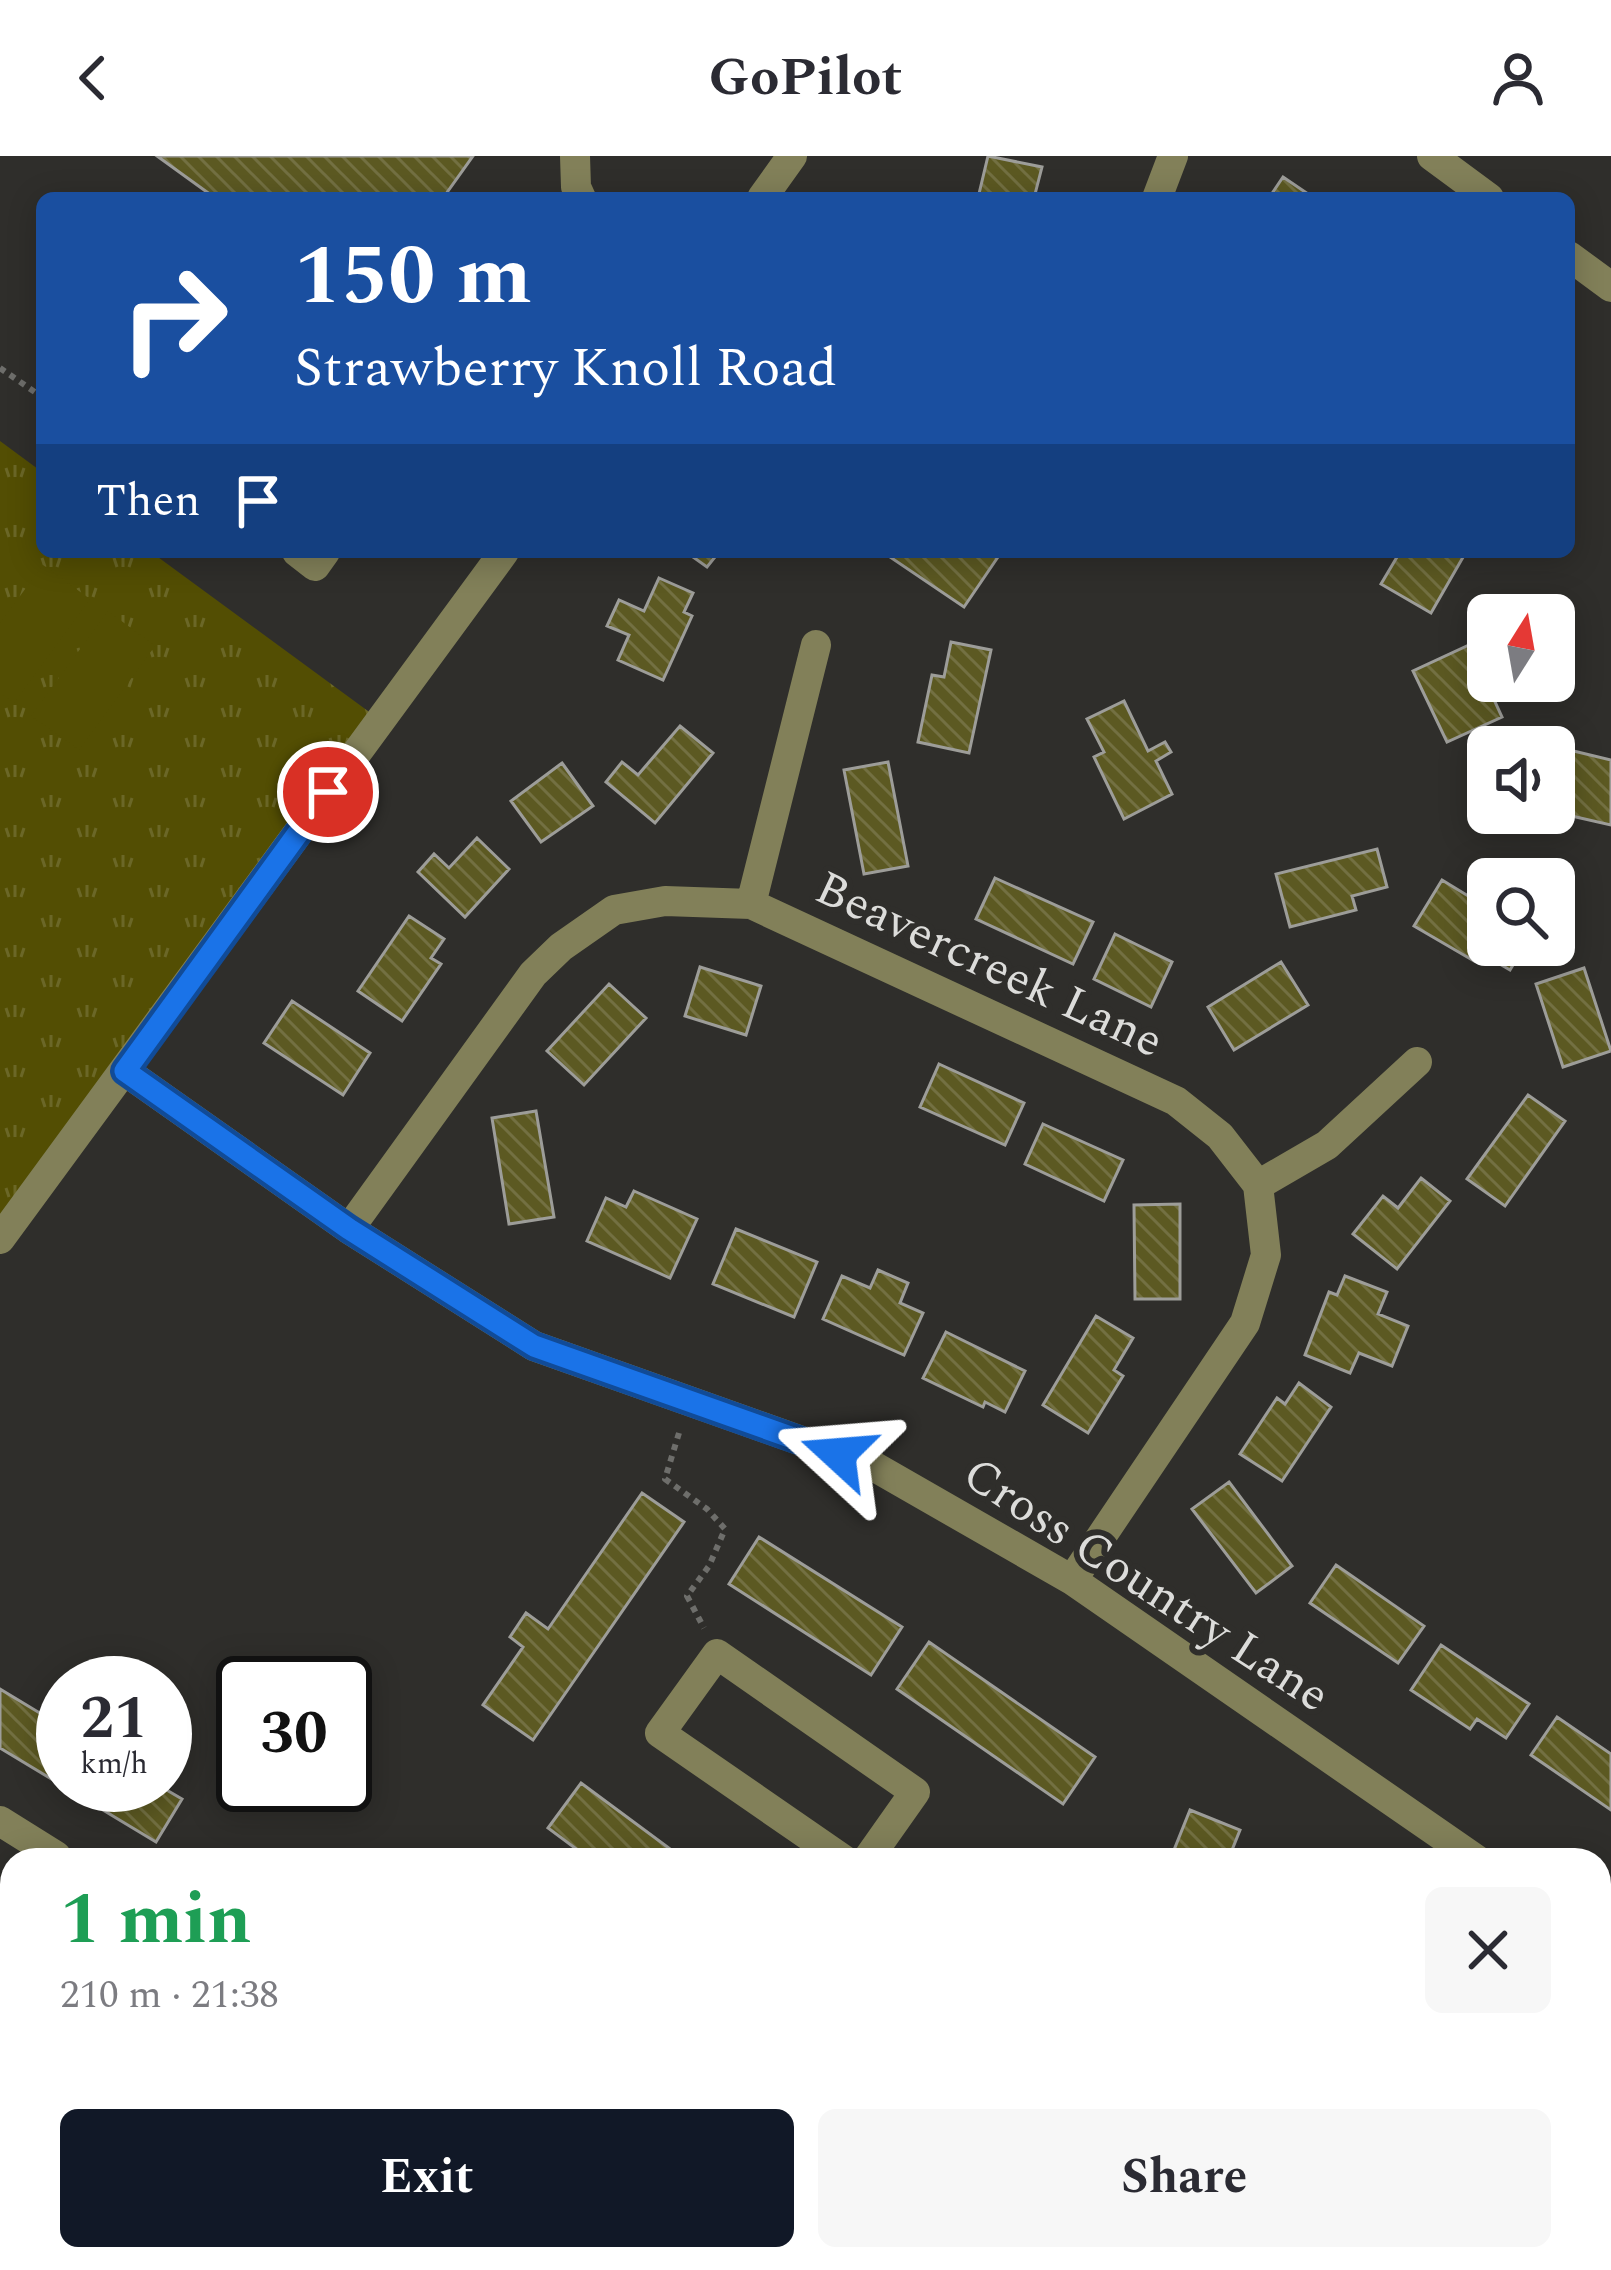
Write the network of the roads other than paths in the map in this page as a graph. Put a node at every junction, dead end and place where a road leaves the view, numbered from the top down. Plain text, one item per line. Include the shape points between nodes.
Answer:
1 (575, 156) edge
2 (792, 156) edge
3 (1173, 156) edge
4 (1432, 156) edge
5 (578, 192) edge
6 (766, 192) edge
7 (1159, 192) edge
8 (1482, 192) edge
9 (1575, 260) edge
10 (1611, 287) edge
11 (496, 562) edge
12 (816, 645) dead end
13 (752, 904) junction
14 (1417, 1061) dead end
15 (125, 1071) junction
16 (1258, 1185) junction
17 (349, 1229) junction
18 (0, 1239) edge
19 (1072, 1580) junction
20 (0, 1820) edge
21 (44, 1848) edge
22 (827, 1848) edge
23 (875, 1848) edge
24 (1460, 1848) edge

1 - 5 street
2 - 6 street
3 - 7 street
4 - 8 street
9 - 10 street
11 - 15 street
12 - 13 street
13 - 16 street, Beavercreek Lane via 1176,1101 1220,1136
13 - 17 street, Beavercreek Lane via 664,901 614,910 561,947 533,974
14 - 16 street via 1327,1145
15 - 17 street, Cross Country Lane
15 - 18 street
16 - 19 street via 1266,1255 1245,1323
17 - 19 street, Cross Country Lane via 534,1346 875,1467
19 - 24 street, Cross Country Lane
20 - 21 street
22 - 23 street via 660,1733 717,1654 915,1792

